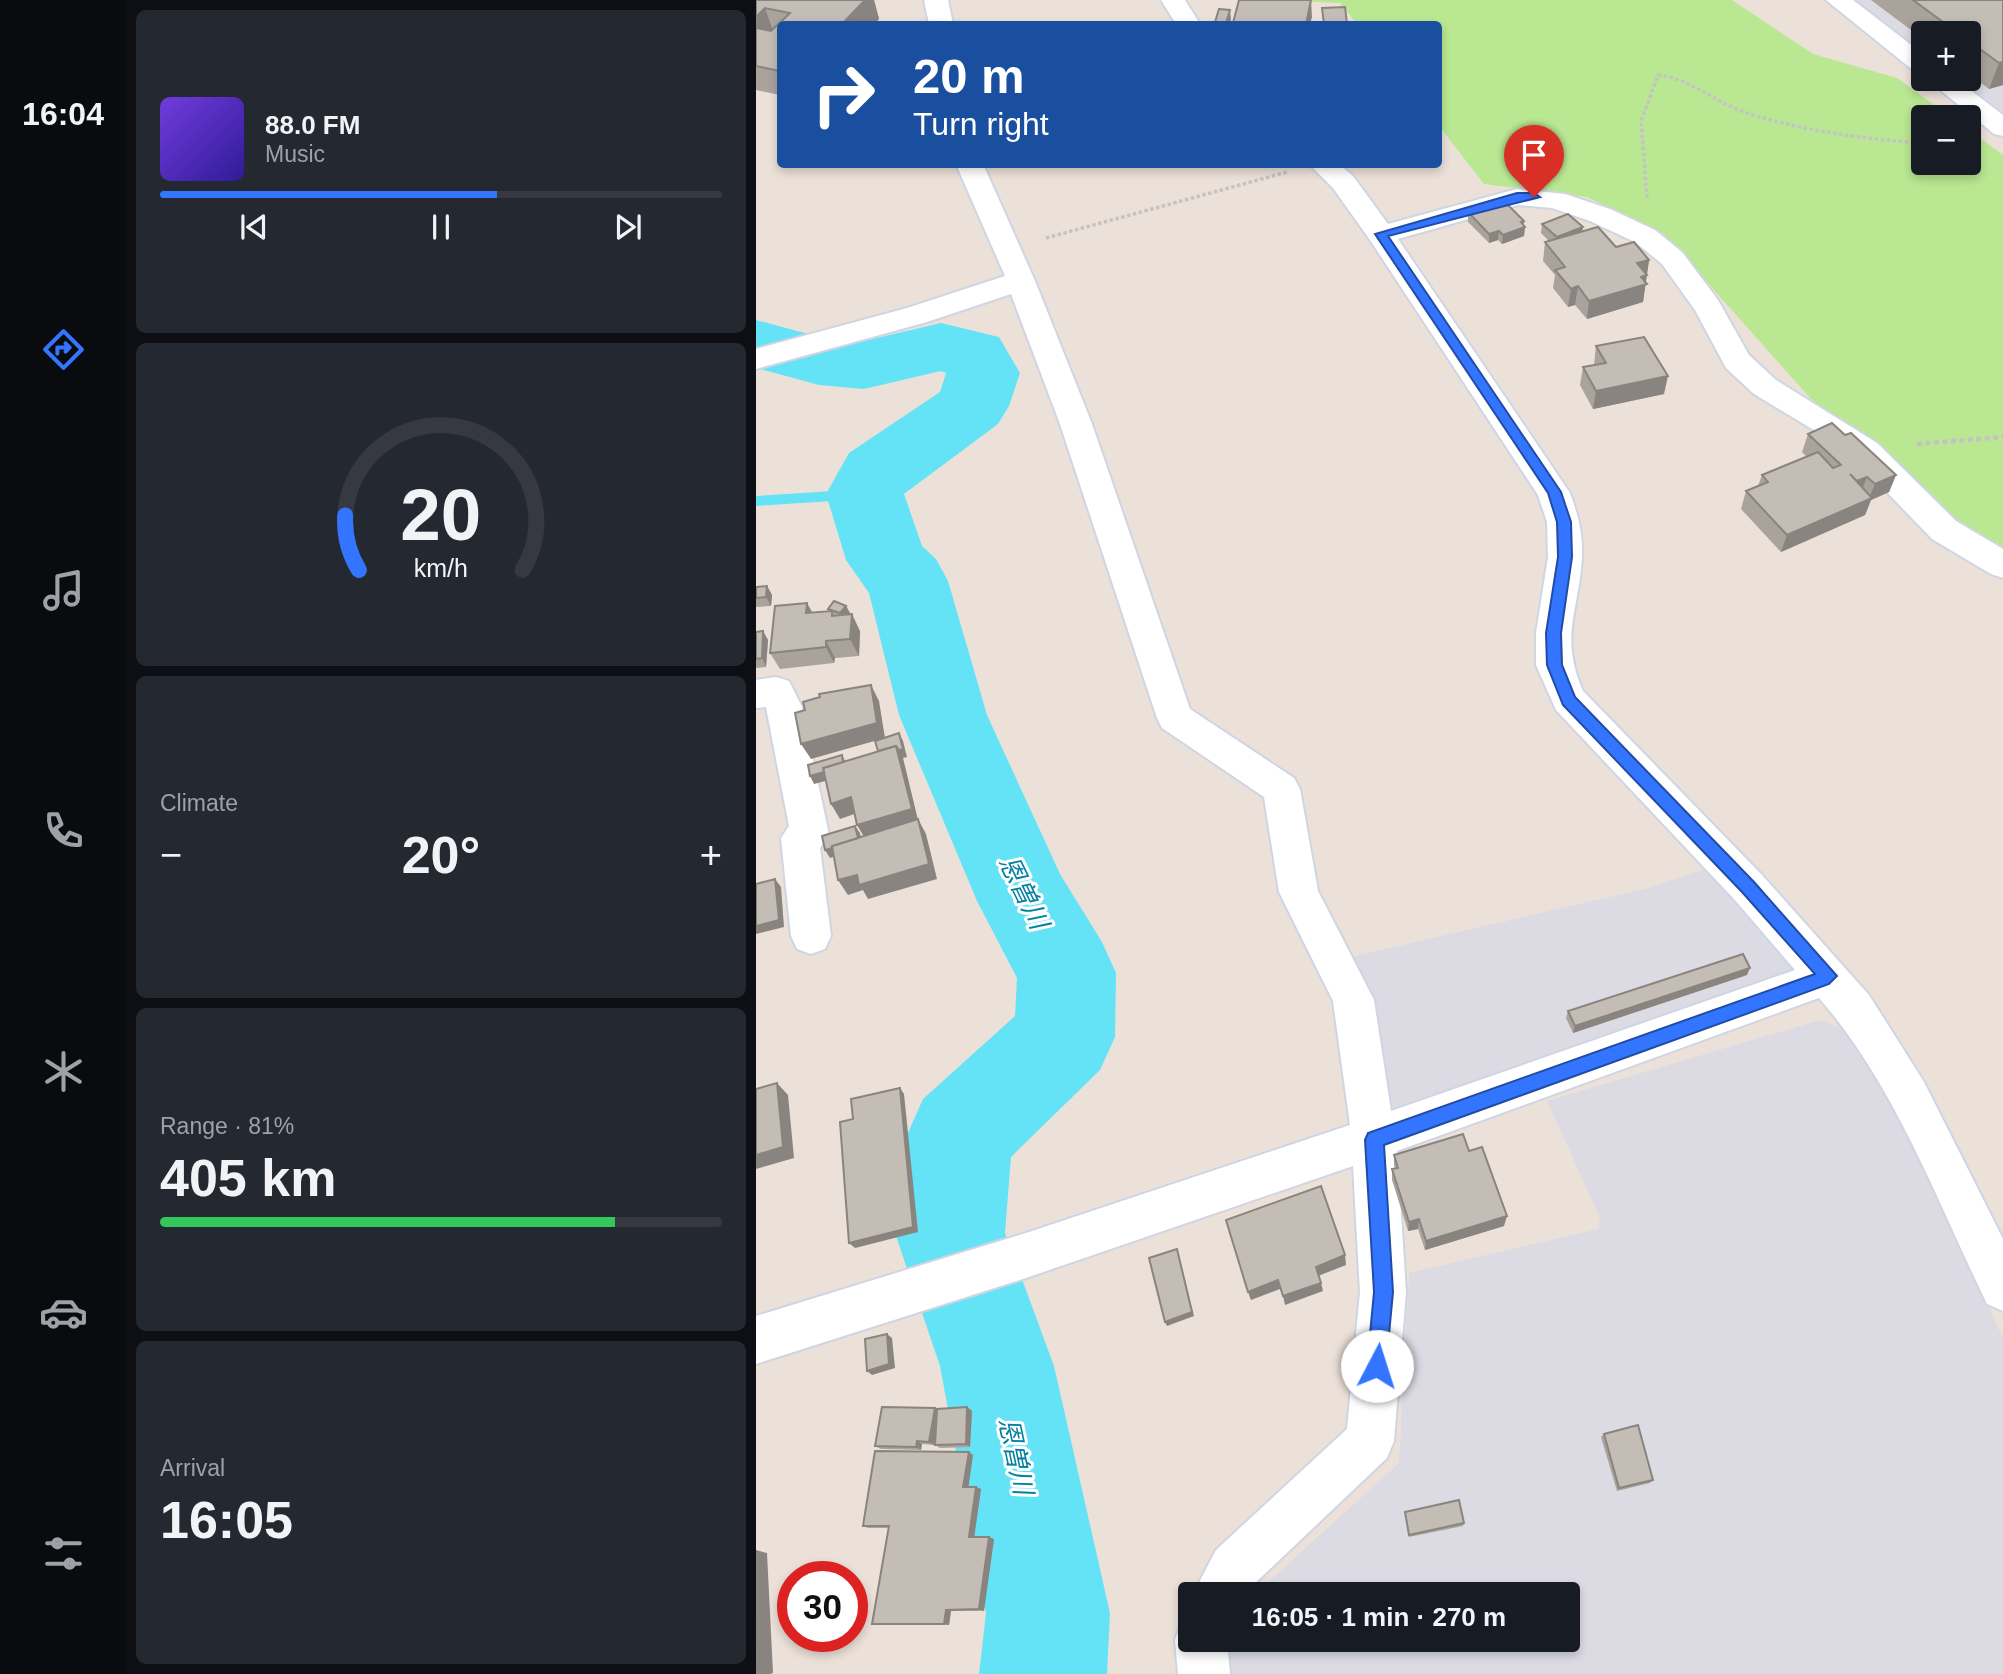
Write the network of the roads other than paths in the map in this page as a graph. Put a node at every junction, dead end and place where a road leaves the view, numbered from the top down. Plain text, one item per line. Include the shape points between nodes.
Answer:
1 (936, 0) edge
2 (1172, 0) edge
3 (1838, 0) edge
4 (940, 21) edge
5 (1186, 21) edge
6 (1911, 57) edge
7 (1956, 91) edge
8 (2003, 128) edge
9 (971, 168) edge
10 (1327, 168) edge
11 (1381, 234) junction
12 (1014, 265) junction
13 (756, 359) edge
14 (2003, 565) edge
15 (782, 701) edge
16 (811, 936) dead end
17 (1829, 976) junction
18 (1374, 1140) junction
19 (2003, 1288) edge
20 (756, 1340) edge
21 (1226, 1582) edge
22 (1202, 1652) edge
23 (1204, 1674) edge

1 - 4 street
2 - 5 street
3 - 6 street
7 - 8 street
9 - 12 street
10 - 11 street via 1343,182
11 - 14 street via 1517,197 1534,197 1600,215 1644,236 1672,258 1708,307 1737,361 1765,387 1861,448 1944,530
11 - 17 street via 1554,492 1564,522 1565,557 1553,633 1554,665 1569,700
12 - 13 street via 917,315
12 - 18 street via 1076,424 1175,718 1282,789 1299,892 1353,1000
15 - 16 street via 810,835 800,838
17 - 18 street
17 - 19 street via 1909,1096
18 - 20 street
18 - 21 street via 1383,1292 1370,1441 1234,1568
22 - 23 street

